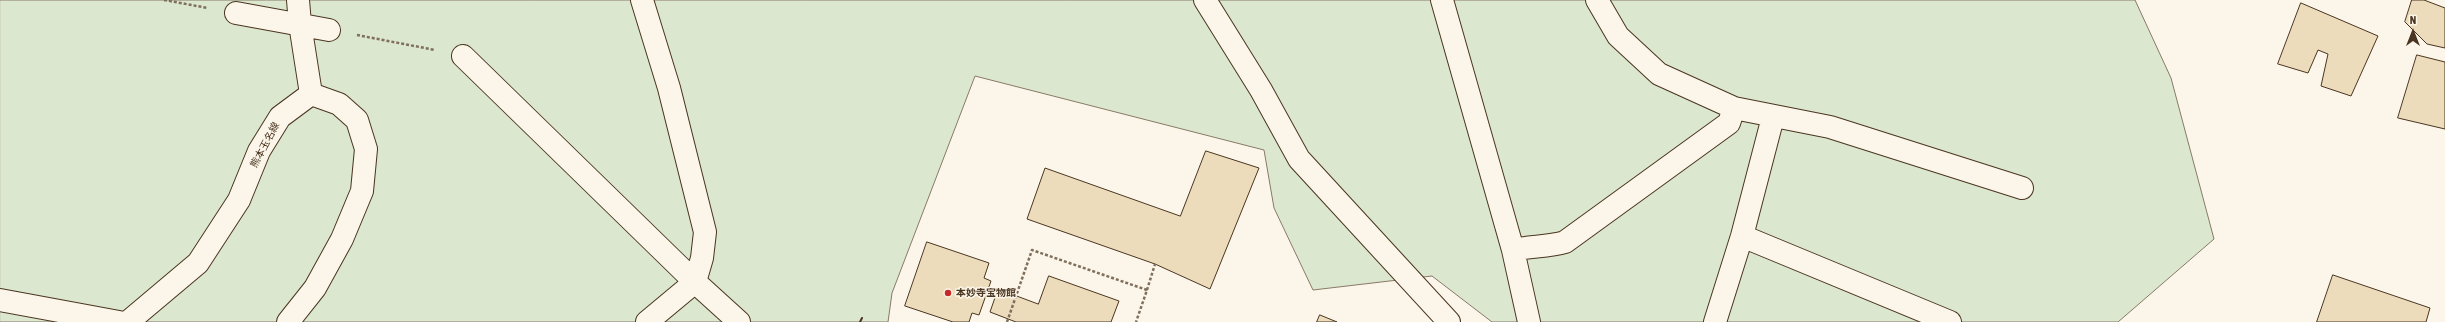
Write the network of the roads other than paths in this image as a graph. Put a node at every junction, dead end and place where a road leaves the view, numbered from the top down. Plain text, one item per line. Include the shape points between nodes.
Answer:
1 (298, 0) edge
2 (642, 0) edge
3 (1205, 0) edge
4 (1442, 0) edge
5 (1597, 0) edge
6 (236, 13) road end
7 (300, 24) junction
8 (329, 30) road end
9 (463, 56) road end
10 (311, 94) junction
11 (1734, 108) junction
12 (1773, 117) junction
13 (2022, 188) dead end
14 (1742, 236) junction
15 (1513, 250) junction
16 (695, 282) junction
17 (0, 300) edge
18 (119, 322) edge
19 (128, 322) edge
20 (288, 322) edge
21 (646, 322) edge
22 (738, 322) edge
23 (1449, 322) edge
24 (1528, 322) edge
25 (1715, 322) edge
26 (1950, 322) edge

1 - 7 street
2 - 16 street via 669,88 705,232 702,258
3 - 23 street via 1261,90 1299,160
4 - 15 street
5 - 11 street via 1618,36 1659,74
6 - 7 street
7 - 8 street
7 - 10 street
9 - 16 street
10 - 19 street, 熊本玉名線 via 280,117 259,151 239,200 198,263
10 - 20 street via 339,104 357,120 366,150 362,191 342,239 315,288
11 - 12 street
11 - 15 street via 1729,123 1565,242
12 - 13 street via 1830,127
12 - 14 street
14 - 25 street
14 - 26 street
15 - 24 street
16 - 21 street
16 - 22 street
17 - 18 street

